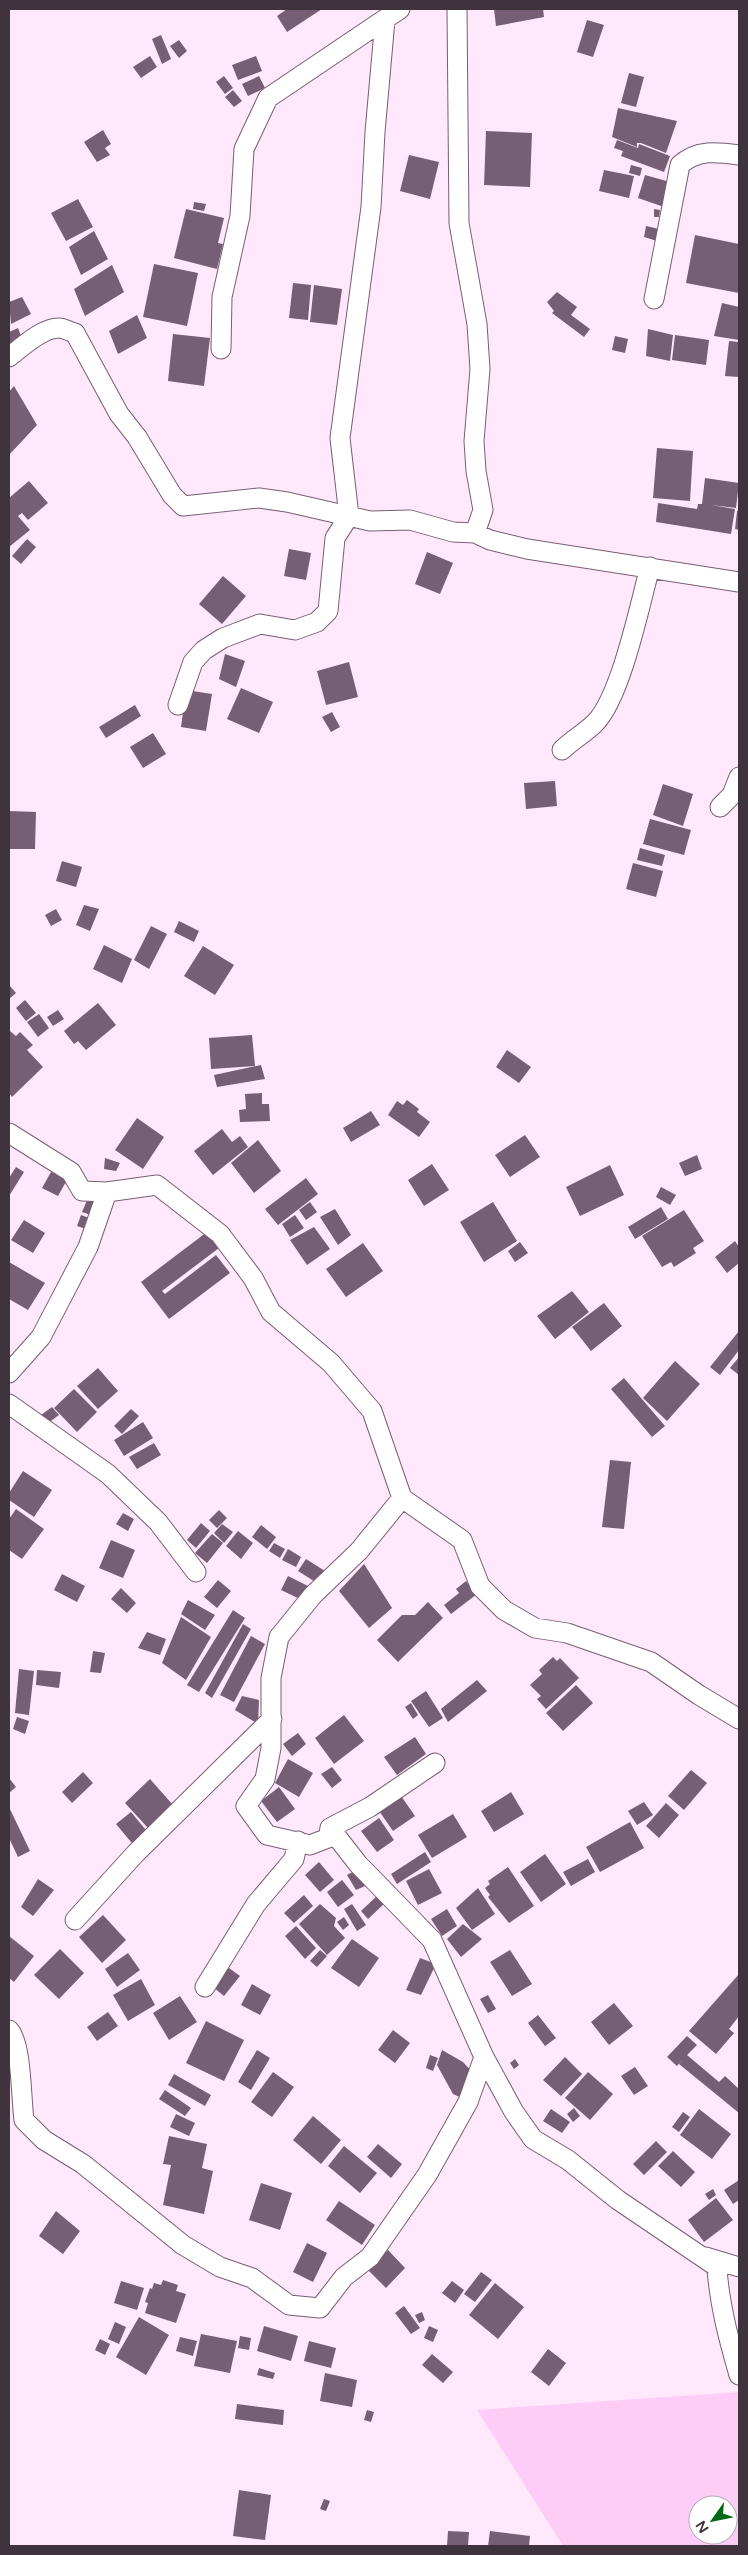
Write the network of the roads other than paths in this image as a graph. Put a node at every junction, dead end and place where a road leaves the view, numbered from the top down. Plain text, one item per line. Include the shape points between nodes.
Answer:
1 (400, 9) edge
2 (457, 9) edge
3 (385, 20) junction
4 (739, 154) edge
5 (654, 299) dead end
6 (221, 349) dead end
7 (9, 357) edge
8 (349, 516) junction
9 (475, 533) junction
10 (650, 567) junction
11 (739, 582) edge
12 (178, 705) dead end
13 (562, 750) dead end
14 (739, 777) edge
15 (720, 807) dead end
16 (9, 1133) edge
17 (107, 1192) junction
18 (9, 1373) edge
19 (9, 1404) edge
20 (402, 1498) junction
21 (196, 1572) dead end
22 (272, 1719) junction
23 (739, 1719) edge
24 (435, 1763) dead end
25 (330, 1828) junction
26 (298, 1841) junction
27 (75, 1920) dead end
28 (205, 1987) dead end
29 (9, 2030) edge
30 (484, 2057) junction
31 (702, 2256) junction
32 (739, 2267) edge
33 (739, 2375) edge

1 - 3 street
2 - 9 street via 459,223 478,324 480,369 474,441 483,510
3 - 6 street via 268,98 244,149 240,216 222,297
3 - 8 street via 371,207 340,438
4 - 5 street via 702,153 680,165
7 - 8 street via 49,331 59,328 75,333 119,414 138,437 172,495 183,506 259,498
8 - 9 street via 370,521 410,520 453,532
8 - 12 street via 335,538 328,611 317,622 295,630 260,624 223,638 193,662
9 - 10 street via 528,549
10 - 11 street
10 - 13 street via 630,643 610,700 595,723
14 - 15 street via 732,795
16 - 17 street via 71,1172 82,1191
17 - 18 street via 88,1247 41,1337
17 - 20 street via 157,1185 220,1234 253,1278 271,1312 331,1363 372,1411
19 - 21 street via 108,1474 158,1522
20 - 22 street via 359,1551 313,1595 279,1637 270,1678
20 - 23 street via 462,1540 480,1586 504,1610 535,1628 567,1633 651,1662
22 - 26 street via 265,1780 246,1806 267,1834
22 - 27 street via 135,1854
24 - 25 street via 370,1807
25 - 26 street via 328,1838 310,1845
25 - 30 street via 358,1864 432,1940
26 - 28 street via 294,1859 256,1904
29 - 30 street via 17,2044 24,2120 44,2140 83,2164 183,2245 220,2267 252,2278 289,2305 320,2308 344,2277 370,2257 426,2176 468,2102
30 - 31 street via 514,2112 533,2138
31 - 32 street
31 - 33 street via 717,2268 728,2334

